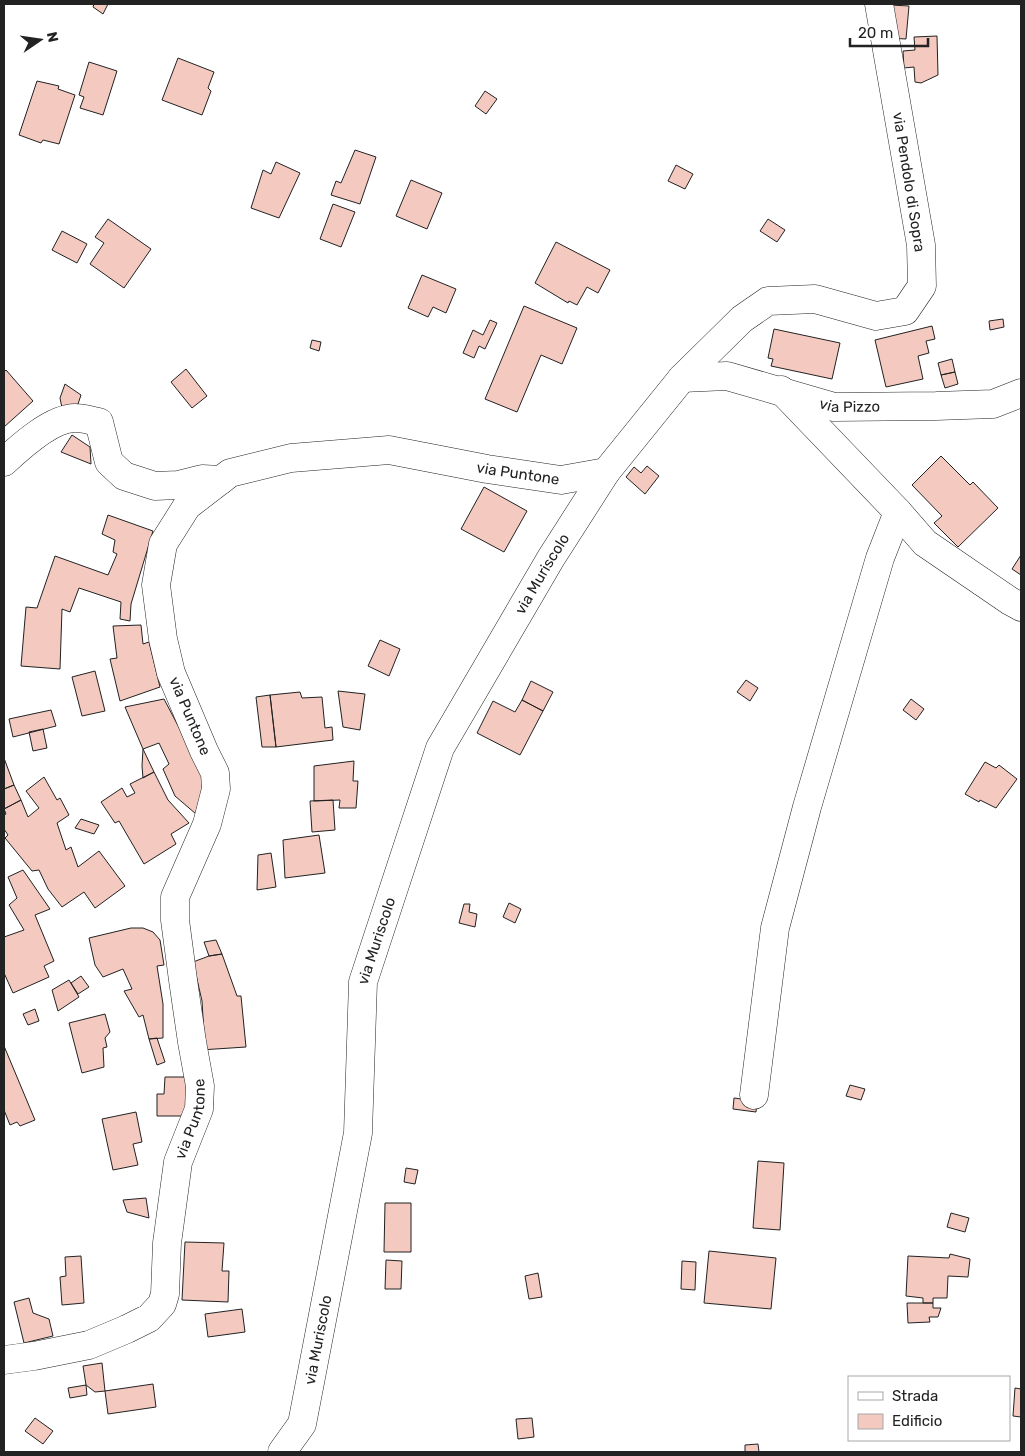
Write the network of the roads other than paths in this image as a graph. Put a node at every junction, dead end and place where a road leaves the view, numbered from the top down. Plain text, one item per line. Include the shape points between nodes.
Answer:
1 (879, 4) edge
2 (682, 378) junction
3 (781, 390) junction
4 (1021, 393) edge
5 (4, 462) edge
6 (606, 472) junction
7 (221, 480) junction
8 (898, 512) junction
9 (1021, 607) edge
10 (754, 1095) dead end
11 (4, 1360) edge
12 (282, 1452) edge

1 - 2 street, via Pendolo di Sopra via 921,245 922,286 905,311 876,316 815,299 768,301 742,319
2 - 3 street, via Pizzo via 727,376
2 - 6 street
3 - 4 street, via Pizzo via 834,407 993,404
3 - 8 street
5 - 7 street via 23,444 52,425 75,417 99,422 108,462 124,476 155,486 178,486 202,478
6 - 7 street, via Puntone via 561,480 389,450 291,458 230,473
6 - 12 street, via Muriscolo via 551,558 440,748 362,982 358,1132 302,1424
7 - 11 street, via Puntone via 186,506 163,544 156,585 171,673 215,773 216,789 207,824 176,898 175,920 200,1086 199,1109 178,1162 167,1243 165,1294 162,1304 149,1318 89,1345
8 - 9 street via 925,543
8 - 10 street via 880,558 812,787 776,928

